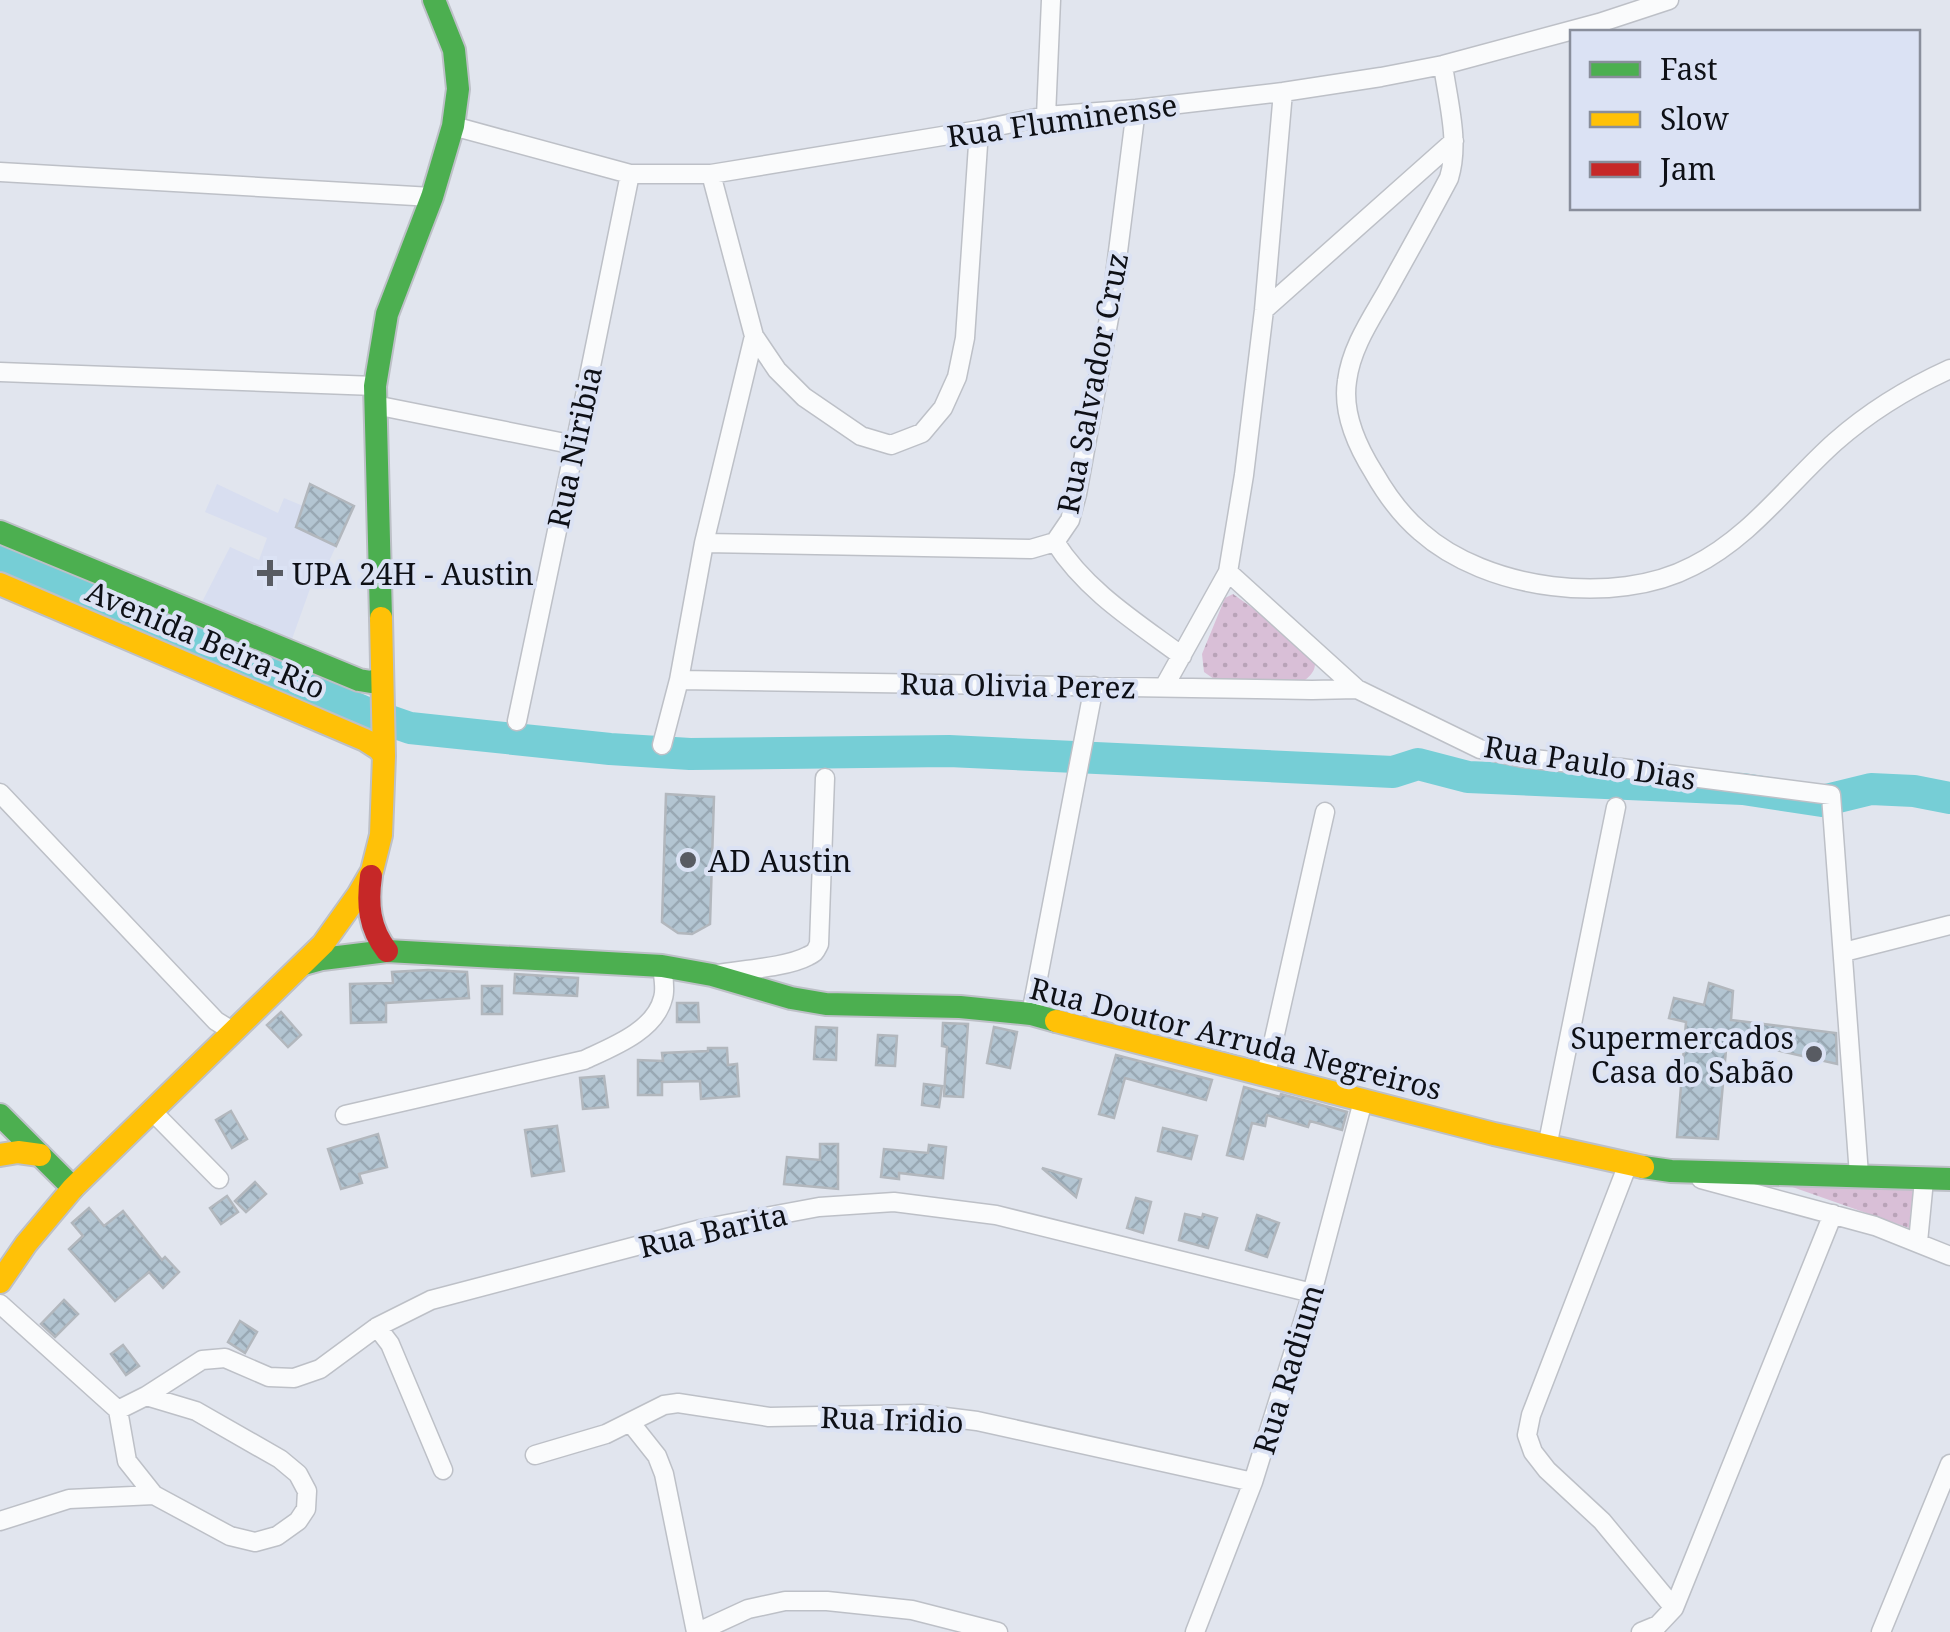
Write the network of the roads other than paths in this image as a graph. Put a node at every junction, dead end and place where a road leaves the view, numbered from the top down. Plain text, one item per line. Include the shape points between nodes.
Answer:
1 (434, 0) edge
2 (1052, 0) edge
3 (1669, 0) edge
4 (1631, 6) edge
5 (1443, 65) junction
6 (1283, 92) junction
7 (1136, 109) junction
8 (1046, 116) junction
9 (453, 126) junction
10 (978, 130) junction
11 (1454, 140) junction
12 (0, 172) edge
13 (630, 174) junction
14 (711, 174) junction
15 (432, 198) junction
16 (1264, 310) junction
17 (754, 336) junction
18 (1950, 369) edge
19 (0, 372) edge
20 (375, 395) junction
21 (576, 444) junction
22 (0, 532) edge
23 (1055, 542) junction
24 (704, 543) junction
25 (1228, 572) junction
26 (0, 584) edge
27 (1182, 656) junction
28 (382, 678) junction
29 (679, 680) junction
30 (1094, 686) junction
31 (1164, 687) junction
32 (1357, 689) junction
33 (517, 721) dead end
34 (662, 745) dead end
35 (384, 756) junction
36 (824, 778) dead end
37 (0, 793) edge
38 (1616, 807) dead end
39 (1325, 812) dead end
40 (372, 871) junction
41 (1950, 925) edge
42 (387, 950) junction
43 (1844, 952) junction
44 (304, 964) junction
45 (662, 966) junction
46 (712, 976) junction
47 (1031, 1014) junction
48 (234, 1032) junction
49 (1266, 1074) junction
50 (1364, 1101) junction
51 (152, 1111) junction
52 (0, 1115) edge
53 (345, 1115) dead end
54 (1547, 1146) junction
55 (0, 1155) edge
56 (40, 1155) junction
57 (1628, 1164) junction
58 (1672, 1171) junction
59 (1859, 1175) junction
60 (219, 1179) dead end
61 (1950, 1179) edge
62 (1924, 1180) junction
63 (73, 1188) junction
64 (1832, 1214) junction
65 (1918, 1242) junction
66 (1950, 1256) edge
67 (0, 1282) edge
68 (1312, 1293) junction
69 (0, 1304) edge
70 (377, 1327) junction
71 (146, 1396) junction
72 (118, 1410) junction
73 (630, 1422) junction
74 (535, 1455) dead end
75 (1950, 1464) edge
76 (443, 1470) dead end
77 (1253, 1482) junction
78 (154, 1495) junction
79 (0, 1521) edge
80 (1674, 1608) junction
81 (697, 1632) edge
82 (998, 1632) edge
83 (1194, 1632) edge
84 (1642, 1632) edge
85 (1881, 1632) edge

1 - 9 street via 454,50
2 - 8 street
3 - 4 street, Rua Fluminense
4 - 5 street, Rua Fluminense
5 - 6 street, Rua Fluminense
5 - 11 street
6 - 7 street, Rua Fluminense
6 - 16 street
7 - 8 street, Rua Fluminense
7 - 23 street, Rua Salvador Cruz via 1078,494
8 - 10 street, Rua Fluminense
9 - 13 street, Rua Fluminense
9 - 15 street
10 - 14 street, Rua Fluminense
10 - 17 street via 965,338 944,408 922,433 890,445 861,436 804,397
11 - 16 street
11 - 18 street via 1450,178 1356,346 1347,409 1362,454 1386,494 1421,533 1462,561 1561,588 1625,585 1691,568 1732,542 1876,409
12 - 15 street
13 - 14 street, Rua Fluminense
13 - 21 street, Rua Niribia
14 - 17 street
15 - 20 street via 387,314
16 - 25 street
17 - 24 street
19 - 20 street
20 - 21 street
20 - 28 street
21 - 33 street, Rua Niribia
22 - 28 street, Avenida Beira-Rio via 359,680
23 - 24 street, Rua Salvador Cruz via 1032,549
23 - 27 street via 1092,588
24 - 29 street
25 - 27 street
25 - 32 street, Rua Paulo Dias
26 - 35 street, Avenida Beira-Rio via 365,740
27 - 31 street
28 - 35 street
29 - 30 street, Rua Olivia Perez
29 - 34 street
30 - 31 street, Rua Olivia Perez
30 - 47 street
31 - 32 street, Rua Olivia Perez
32 - 43 street, Rua Paulo Dias via 1480,748 1523,758 1831,796
35 - 40 street via 381,835
36 - 46 street via 815,952
37 - 48 street via 216,1021
38 - 54 street
39 - 49 street
40 - 42 street via 370,916
40 - 44 street
41 - 43 street
42 - 44 street, Rua Doutor Arruda Negreiros
42 - 45 street, Rua Doutor Arruda Negreiros
43 - 59 street
44 - 48 street
45 - 46 street, Rua Doutor Arruda Negreiros
45 - 53 street via 664,996 657,1013 584,1060
46 - 47 street, Rua Doutor Arruda Negreiros via 826,1004
47 - 49 street, Rua Doutor Arruda Negreiros
48 - 51 street
49 - 50 street, Rua Doutor Arruda Negreiros
50 - 54 street, Rua Doutor Arruda Negreiros
50 - 68 street, Rua Radium
51 - 60 street
51 - 63 street
52 - 56 street
54 - 57 street, Rua Doutor Arruda Negreiros
55 - 56 street
56 - 63 street
57 - 58 street, Rua Doutor Arruda Negreiros
57 - 80 street via 1527,1435 1547,1470 1602,1520
58 - 59 street, Rua Doutor Arruda Negreiros
58 - 64 street
59 - 62 street, Rua Doutor Arruda Negreiros
61 - 62 street, Rua Doutor Arruda Negreiros
62 - 65 street
63 - 67 street
64 - 65 street
64 - 80 street
65 - 66 street
68 - 70 street, Rua Barita via 996,1215 894,1202 818,1206 701,1229 431,1300
68 - 77 street, Rua Radium
69 - 72 street
70 - 71 street, Rua Barita via 320,1370 294,1378 269,1377 225,1358 202,1360
70 - 76 street
71 - 72 street, Rua Barita
71 - 78 street via 196,1411 280,1459 307,1491 298,1521 255,1542 230,1536
72 - 78 street via 127,1461
73 - 74 street, Rua Iridio
73 - 77 street, Rua Iridio via 678,1404 768,1417 921,1414 977,1420
73 - 81 street via 664,1474
75 - 85 street
77 - 83 street, Rua Radium
78 - 79 street via 69,1499
80 - 84 street
81 - 82 street via 748,1609 827,1600 912,1610

